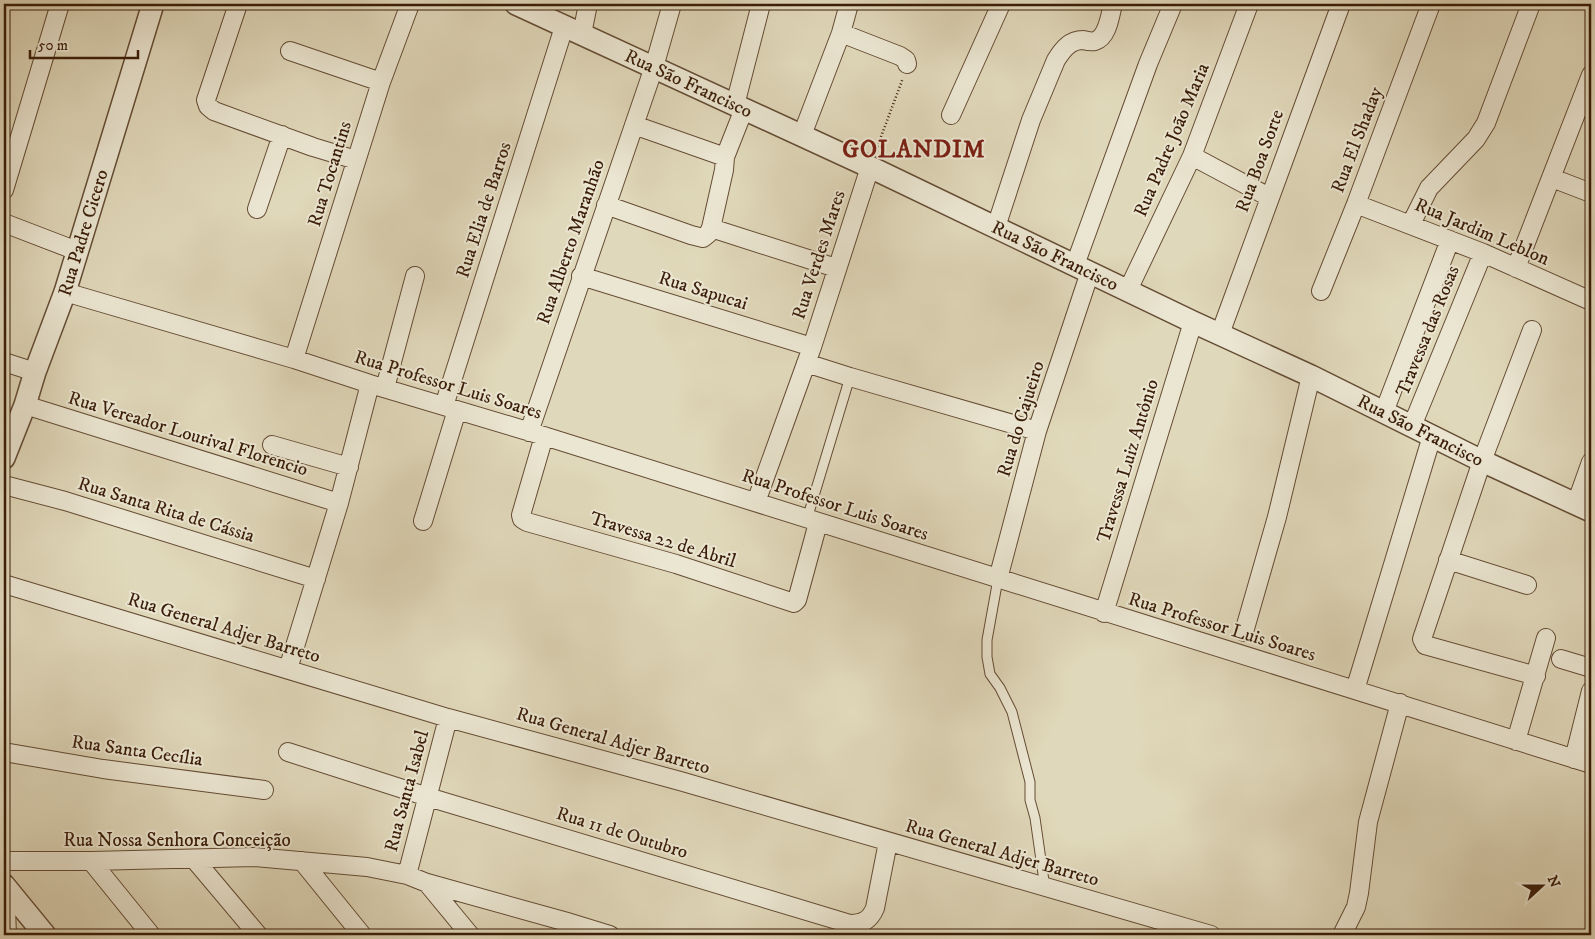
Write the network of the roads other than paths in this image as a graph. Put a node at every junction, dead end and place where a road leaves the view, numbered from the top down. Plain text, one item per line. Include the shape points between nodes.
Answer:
1 (60, 4) edge
2 (153, 4) edge
3 (238, 4) edge
4 (410, 4) edge
5 (516, 4) edge
6 (588, 4) edge
7 (672, 4) edge
8 (761, 4) edge
9 (849, 4) edge
10 (1001, 4) edge
11 (1112, 4) edge
12 (1173, 4) edge
13 (1249, 4) edge
14 (1341, 4) edge
15 (1431, 4) edge
16 (1531, 4) edge
17 (573, 30) junction
18 (841, 33) junction
19 (290, 51) dead end
20 (907, 64) road end
21 (654, 67) junction
22 (1591, 75) edge
23 (381, 82) junction
24 (740, 107) junction
25 (951, 115) dead end
26 (634, 125) junction
27 (282, 135) junction
28 (802, 135) junction
29 (1192, 156) junction
30 (725, 157) junction
31 (356, 160) junction
32 (870, 167) junction
33 (1552, 178) junction
34 (4, 190) edge
35 (1591, 193) edge
36 (1270, 197) junction
37 (1356, 204) junction
38 (606, 205) junction
39 (257, 209) dead end
40 (4, 223) edge
41 (1411, 224) junction
42 (996, 227) junction
43 (711, 228) junction
44 (1450, 240) junction
45 (77, 251) junction
46 (1483, 253) junction
47 (836, 268) junction
48 (1082, 268) junction
49 (1516, 268) junction
50 (415, 276) dead end
51 (581, 276) junction
52 (1128, 290) junction
53 (1321, 291) dead end
54 (65, 292) junction
55 (1591, 301) edge
56 (1193, 322) junction
57 (1532, 330) dead end
58 (1220, 334) junction
59 (809, 355) junction
60 (294, 359) junction
61 (4, 362) edge
62 (34, 372) junction
63 (1311, 376) junction
64 (850, 378) junction
65 (377, 386) junction
66 (25, 405) junction
67 (451, 408) junction
68 (1384, 412) junction
69 (1412, 426) junction
70 (1038, 431) junction
71 (537, 434) junction
72 (1432, 436) junction
73 (272, 444) dead end
74 (5, 449) edge
75 (1482, 461) junction
76 (1591, 462) edge
77 (349, 467) junction
78 (4, 485) edge
79 (756, 502) junction
80 (339, 503) junction
81 (1583, 508) edge
82 (423, 521) dead end
83 (812, 521) junction
84 (1448, 560) junction
85 (316, 579) junction
86 (998, 579) junction
87 (4, 584) edge
88 (1526, 585) dead end
89 (1104, 613) junction
90 (1244, 632) dead end
91 (1546, 638) dead end
92 (1561, 659) dead end
93 (1591, 668) edge
94 (288, 669) junction
95 (1536, 676) junction
96 (1355, 690) junction
97 (1591, 691) edge
98 (1400, 704) junction
99 (448, 718) junction
100 (1516, 741) junction
101 (4, 752) edge
102 (288, 752) dead end
103 (1574, 759) junction
104 (1591, 764) edge
105 (264, 790) dead end
106 (428, 797) junction
107 (888, 842) junction
108 (194, 859) junction
109 (4, 861) edge
110 (91, 861) junction
111 (302, 861) junction
112 (407, 876) junction
113 (427, 883) junction
114 (4, 885) edge
115 (1045, 888) junction
116 (10, 908) edge
117 (572, 928) edge
118 (7, 935) edge
119 (45, 935) edge
120 (151, 935) edge
121 (258, 935) edge
122 (362, 935) edge
123 (470, 935) edge
124 (610, 935) edge
125 (1211, 935) edge
126 (1342, 935) edge

1 - 34 street
2 - 45 street, Rua Padre Cicero
3 - 27 street via 207,105 214,111
4 - 23 street, Rua Tocantins
5 - 17 street, Rua São Francisco
6 - 17 street, Rua Elia de Barros
7 - 21 street, Rua Alberto Maranhão
8 - 24 street
9 - 18 street
10 - 25 street
11 - 42 street via 1106,29 1100,38 1092,42 1070,43 1056,60 1031,120
12 - 48 street, Rua do Cajueiro via 1148,64
13 - 29 street, Rua Padre João Maria
14 - 36 street, Rua Boa Sorte
15 - 37 street, Rua El Shaday
16 - 41 street via 1486,123 1476,139 1429,188
17 - 21 street, Rua São Francisco
17 - 67 street, Rua Elia de Barros
18 - 20 street via 900,56
18 - 28 street
19 - 23 street
21 - 24 street, Rua São Francisco
21 - 26 street, Rua Alberto Maranhão
22 - 33 street
23 - 31 street, Rua Tocantins
24 - 28 street, Rua São Francisco
24 - 30 street
26 - 30 street
26 - 38 street, Rua Alberto Maranhão
27 - 31 street
27 - 39 street
28 - 32 street, Rua São Francisco
29 - 36 street
29 - 52 street, Rua Padre João Maria
30 - 43 street
31 - 60 street, Rua Tocantins
32 - 42 street, Rua São Francisco
32 - 47 street, Rua Verdes Mares
33 - 35 street
33 - 49 street
36 - 58 street, Rua Boa Sorte
37 - 41 street, Rua Jardim Leblon
37 - 53 street, Rua El Shaday
38 - 43 street via 691,236 703,238
38 - 51 street, Rua Alberto Maranhão
40 - 45 street
41 - 44 street, Rua Jardim Leblon
42 - 48 street, Rua São Francisco
43 - 47 street
44 - 46 street, Rua Jardim Leblon
44 - 68 street
45 - 54 street, Rua Padre Cicero
46 - 49 street, Rua Jardim Leblon
46 - 69 street, Travessa das Rosas
47 - 59 street, Rua Verdes Mares
48 - 52 street, Rua São Francisco
48 - 70 street, Rua do Cajueiro
49 - 55 street, Rua Jardim Leblon
50 - 65 street
51 - 59 street, Rua Sapucai
51 - 71 street, Rua Alberto Maranhão
52 - 56 street, Rua São Francisco
54 - 60 street, Rua Professor Luis Soares
54 - 62 street, Rua Padre Cicero
56 - 58 street, Rua São Francisco
56 - 89 street, Travessa Luiz Antônio
57 - 75 street
58 - 63 street, Rua São Francisco
59 - 64 street, Rua Sapucai
59 - 79 street, Rua Verdes Mares
60 - 65 street, Rua Professor Luis Soares
61 - 62 street
62 - 66 street, Rua Padre Cicero
63 - 68 street, Rua São Francisco
63 - 90 street
64 - 70 street, Rua Sapucai
64 - 83 lane
65 - 67 street, Rua Professor Luis Soares
65 - 77 street
66 - 74 street, Rua Padre Cicero
66 - 80 street, Rua Vereador Lourival Florencio
67 - 71 street, Rua Professor Luis Soares
67 - 82 street, Rua Elia de Barros
68 - 69 street, Rua São Francisco
69 - 72 street, Rua São Francisco
70 - 86 street, Rua do Cajueiro
71 - 79 street, Rua Professor Luis Soares
71 - 83 street, Travessa 22 de Abril via 521,515 527,522 676,564 794,603
72 - 75 street, Rua São Francisco
72 - 96 street
73 - 77 street
75 - 81 street, Rua São Francisco
75 - 84 street
76 - 81 street
77 - 80 street
78 - 85 street, Rua Santa Rita de Cássia
79 - 83 street, Rua Professor Luis Soares
80 - 85 street
83 - 86 street, Rua Professor Luis Soares
84 - 88 street
84 - 95 street via 1422,643
85 - 94 street
86 - 89 street, Rua Professor Luis Soares
86 - 115 lane via 987,657 990,674 1012,712 1030,782 1030,800
87 - 94 street, Rua General Adjer Barreto
89 - 96 street, Rua Professor Luis Soares
91 - 95 street
92 - 93 street
94 - 99 street, Rua General Adjer Barreto
95 - 100 street
96 - 98 street, Rua Professor Luis Soares
97 - 103 street
98 - 100 street, Rua Professor Luis Soares
98 - 126 street via 1368,822 1360,893
99 - 106 street, Rua Santa Isabel
99 - 107 street, Rua General Adjer Barreto
100 - 103 street, Rua Professor Luis Soares
101 - 105 street, Rua Santa Cecília via 103,769
102 - 106 street, Rua 11 de Outubro
103 - 104 street, Rua Professor Luis Soares
106 - 107 street, Rua 11 de Outubro via 850,924 858,924 872,916
106 - 112 street, Rua Santa Isabel
107 - 115 street, Rua General Adjer Barreto
108 - 110 street, Rua Nossa Senhora Conceição
108 - 111 street, Rua Nossa Senhora Conceição via 254,857
108 - 121 street
109 - 110 street, Rua Nossa Senhora Conceição
110 - 120 street
111 - 112 street, Rua Nossa Senhora Conceição via 367,867
111 - 122 street
112 - 113 street, Rua Nossa Senhora Conceição
113 - 117 street, Rua Nossa Senhora Conceição
113 - 123 street
114 - 116 street
115 - 125 street, Rua General Adjer Barreto
116 - 118 street
116 - 119 street
117 - 124 street, Rua Nossa Senhora Conceição

